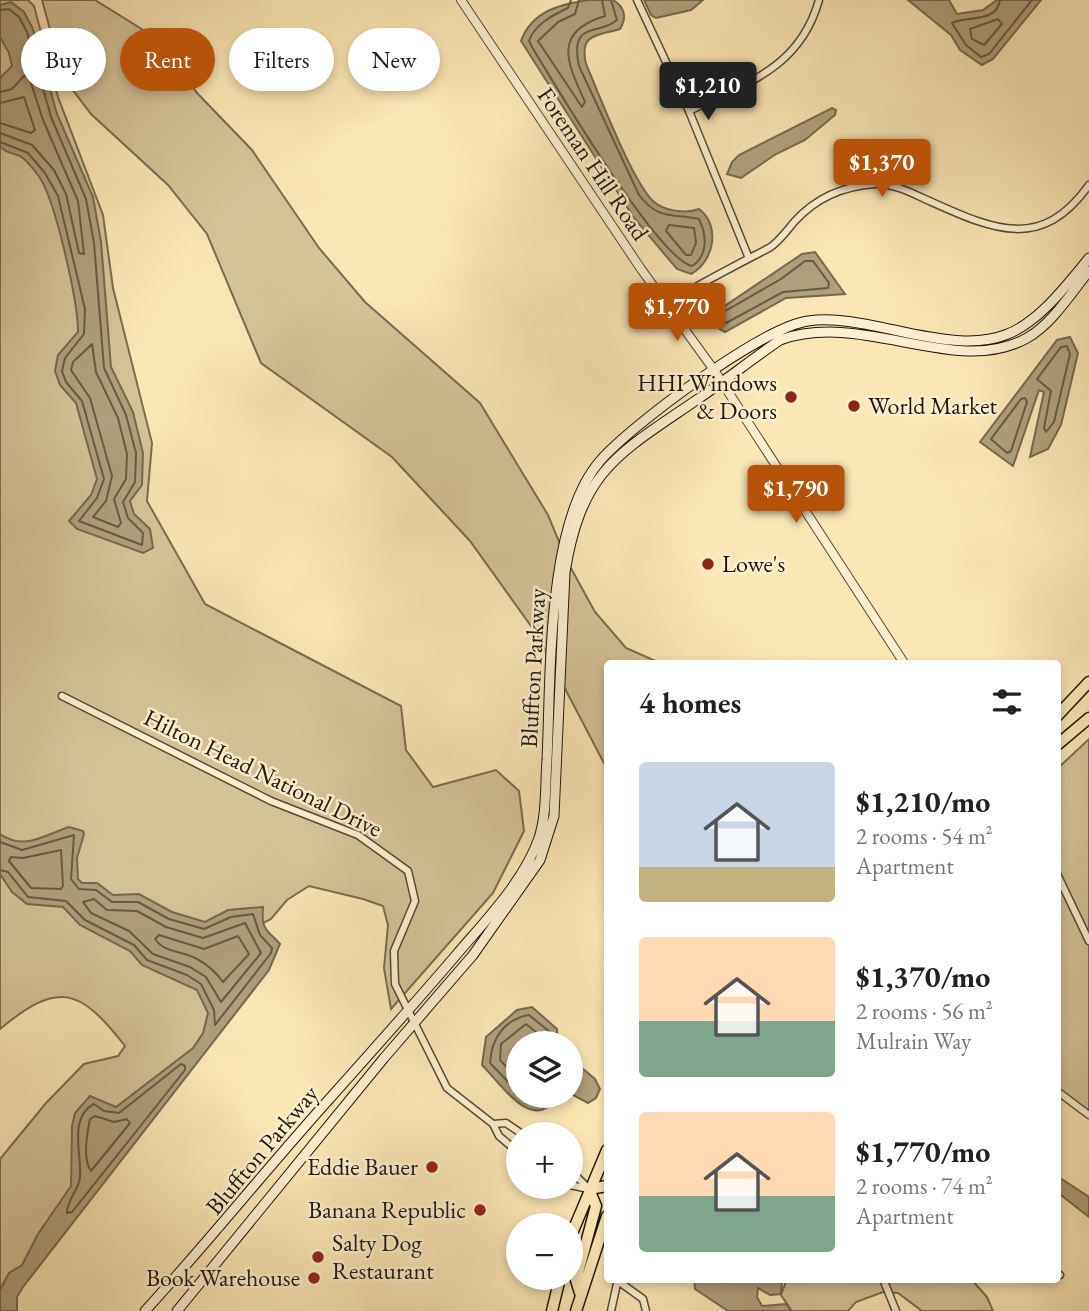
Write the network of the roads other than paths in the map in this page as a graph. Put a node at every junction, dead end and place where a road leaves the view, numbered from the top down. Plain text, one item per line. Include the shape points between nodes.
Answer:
1 (461, 0) edge
2 (637, 0) edge
3 (819, 0) edge
4 (689, 111) junction
5 (1089, 186) edge
6 (748, 256) junction
7 (1089, 258) edge
8 (1089, 271) edge
9 (666, 304) junction
10 (714, 370) junction
11 (722, 383) junction
12 (902, 660) edge
13 (1089, 681) edge
14 (62, 696) dead end
15 (1061, 706) edge
16 (1061, 712) edge
17 (1089, 718) edge
18 (1061, 742) edge
19 (1061, 882) edge
20 (1089, 941) edge
21 (408, 1013) junction
22 (414, 1026) junction
23 (1061, 1094) edge
24 (1089, 1115) edge
25 (506, 1123) edge
26 (493, 1124) junction
27 (506, 1142) edge
28 (604, 1156) edge
29 (583, 1183) edge
30 (604, 1186) edge
31 (583, 1188) edge
32 (589, 1189) junction
33 (580, 1213) edge
34 (604, 1225) edge
35 (617, 1283) edge
36 (622, 1283) edge
37 (885, 1283) edge
38 (557, 1290) edge
39 (580, 1293) junction
40 (145, 1311) edge
41 (177, 1311) edge
42 (552, 1311) edge
43 (576, 1311) edge
44 (611, 1311) edge
45 (646, 1311) edge
46 (896, 1311) edge

1 - 9 street, Foreman Hill Road
2 - 4 street
3 - 4 street via 812,24 775,69
4 - 6 street
5 - 6 street via 1064,215 1026,230 979,223 902,188 877,184 839,190 804,211 771,247
6 - 9 street
7 - 10 main road, Bluffton Parkway via 1031,323 997,338 948,340 863,324 808,321 769,333
8 - 11 main road, Bluffton Parkway via 1038,331 1010,345 961,351 817,330 780,340
9 - 10 street, Foreman Hill Road
10 - 11 street, Foreman Hill Road
10 - 21 main road, Bluffton Parkway via 625,437 587,480 566,537 557,579 539,838 496,906
11 - 12 street, Foreman Hill Road
11 - 22 main road, Bluffton Parkway via 630,444 587,496 565,572 554,816 548,841 521,891
13 - 15 highway
13 - 16 highway
14 - 21 street, Hilton Head National Drive via 271,802 358,835 408,871 415,901 394,951 395,984
17 - 18 highway
19 - 20 street
21 - 22 street, Hilton Head National Drive
21 - 40 main road, Bluffton Parkway
22 - 26 street, Hilton Head National Drive via 447,1088
22 - 41 main road, Bluffton Parkway
23 - 24 street
25 - 26 street, Hilton Head National Drive
26 - 27 street, Hilton Head National Drive
28 - 32 highway
29 - 32 street
30 - 32 highway
31 - 32 street
32 - 33 highway
32 - 39 highway via 596,1206 576,1280
34 - 39 highway
35 - 44 street
36 - 45 street via 643,1298
37 - 46 street
38 - 42 highway
39 - 43 highway

